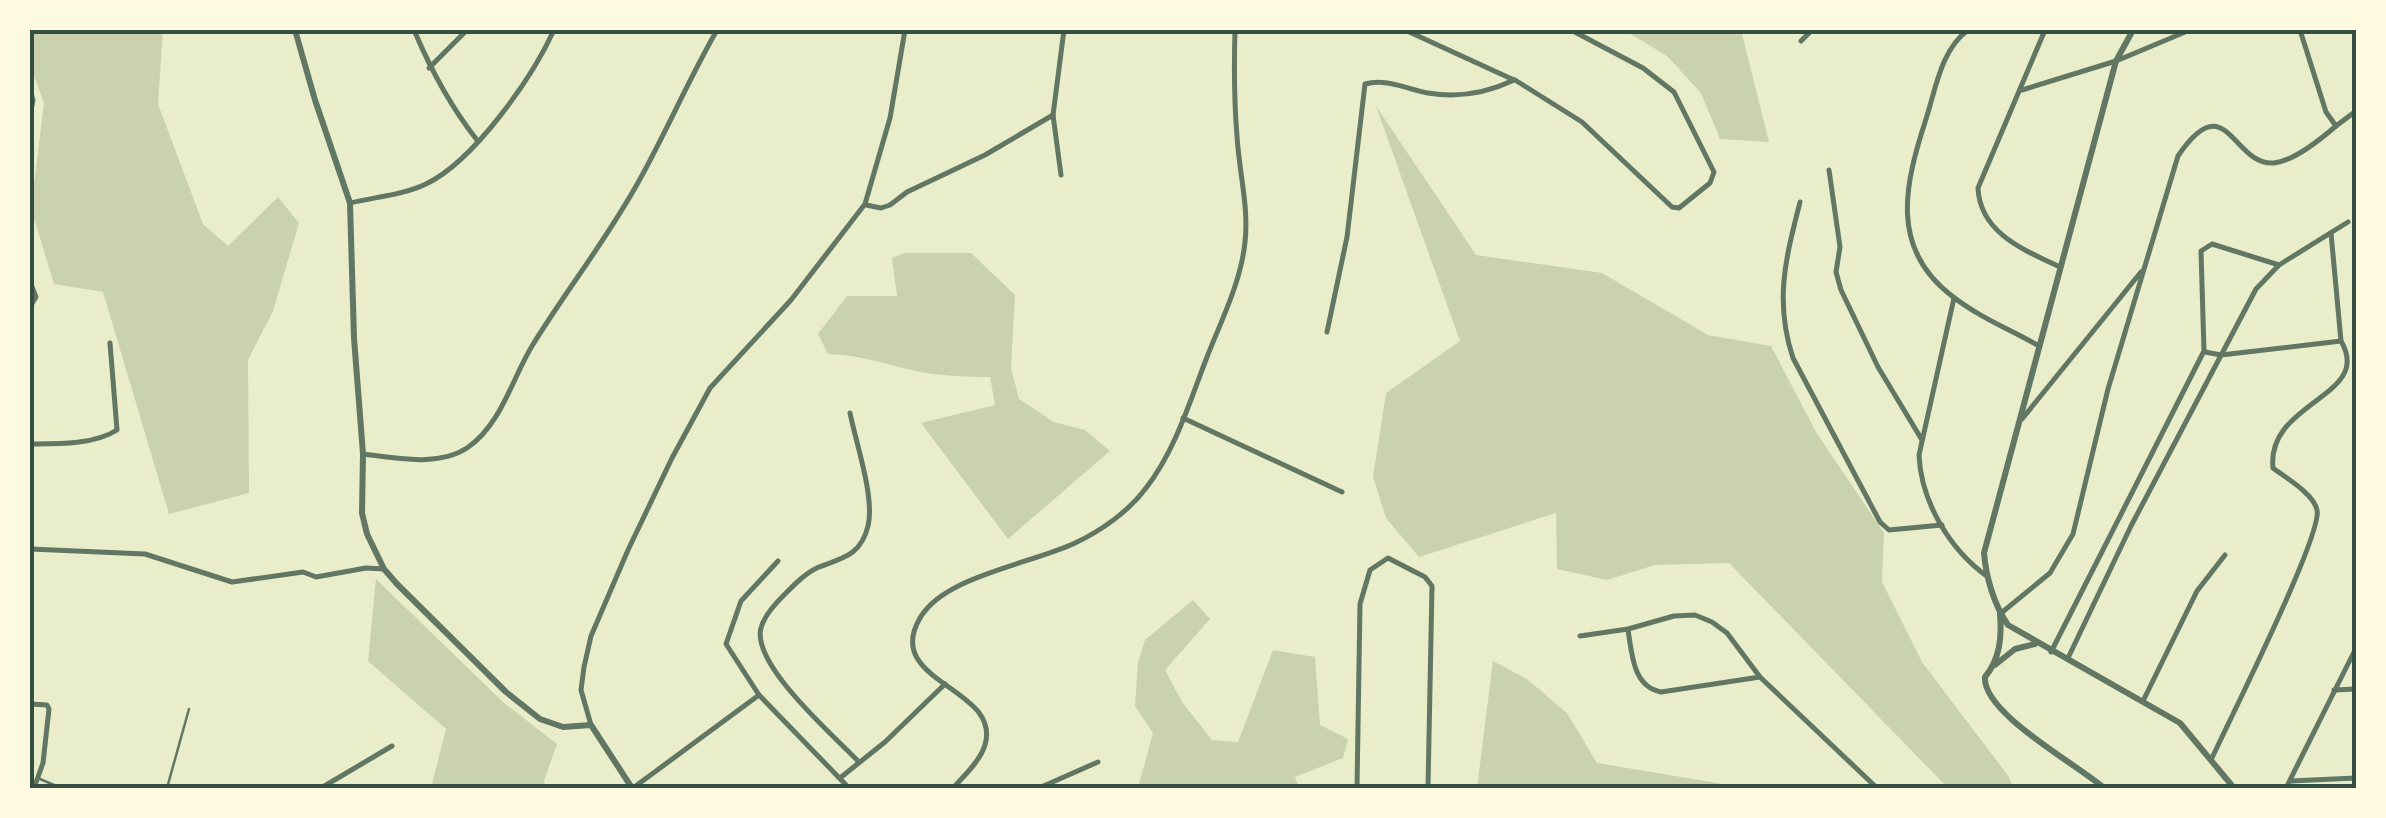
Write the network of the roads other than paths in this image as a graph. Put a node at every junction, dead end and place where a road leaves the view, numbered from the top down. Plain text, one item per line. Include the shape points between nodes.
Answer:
1 (295, 30) edge
2 (414, 30) edge
3 (468, 30) edge
4 (554, 30) edge
5 (716, 30) edge
6 (905, 30) edge
7 (1064, 30) edge
8 (1235, 30) edge
9 (1406, 30) edge
10 (1571, 30) edge
11 (1812, 30) edge
12 (1968, 30) edge
13 (2044, 30) edge
14 (2133, 30) edge
15 (2190, 30) edge
16 (2300, 30) edge
17 (1801, 41) dead end
18 (2116, 61) junction
19 (430, 68) junction
20 (1514, 80) junction
21 (30, 90) edge
22 (2022, 90) junction
23 (2356, 110) edge
24 (30, 115) edge
25 (1054, 115) junction
26 (2336, 126) junction
27 (477, 140) junction
28 (1828, 170) dead end
29 (1060, 175) dead end
30 (1800, 202) dead end
31 (350, 203) junction
32 (865, 204) junction
33 (2348, 222) dead end
34 (2331, 233) junction
35 (2279, 265) junction
36 (2062, 269) junction
37 (2144, 269) junction
38 (30, 282) edge
39 (1954, 298) junction
40 (30, 307) edge
41 (1327, 332) dead end
42 (2341, 342) junction
43 (110, 343) dead end
44 (2039, 346) junction
45 (2204, 352) junction
46 (2221, 354) junction
47 (850, 413) dead end
48 (1183, 418) junction
49 (2020, 421) junction
50 (1923, 441) junction
51 (30, 444) edge
52 (362, 454) junction
53 (1342, 492) dead end
54 (2116, 520) junction
55 (1942, 525) junction
56 (2131, 526) junction
57 (30, 549) edge
58 (2225, 555) dead end
59 (778, 560) dead end
60 (384, 569) junction
61 (1988, 577) junction
62 (2000, 614) junction
63 (1628, 629) junction
64 (1580, 636) dead end
65 (2035, 644) junction
66 (2356, 648) edge
67 (2051, 652) junction
68 (2066, 661) junction
69 (1994, 666) junction
70 (1760, 677) junction
71 (946, 684) junction
72 (2356, 689) edge
73 (2334, 690) junction
74 (759, 695) junction
75 (2142, 701) junction
76 (30, 704) edge
77 (190, 709) dead end
78 (591, 725) junction
79 (392, 746) dead end
80 (2212, 758) junction
81 (858, 761) junction
82 (1098, 762) dead end
83 (840, 778) junction
84 (2356, 778) edge
85 (40, 779) junction
86 (2291, 780) junction
87 (34, 788) edge
88 (61, 788) edge
89 (167, 788) edge
90 (321, 788) edge
91 (632, 788) edge
92 (849, 788) edge
93 (953, 788) edge
94 (1038, 788) edge
95 (1357, 788) edge
96 (1428, 788) edge
97 (1876, 788) edge
98 (2104, 788) edge
99 (2234, 788) edge
100 (2286, 788) edge

1 - 31 street
2 - 19 street
3 - 19 street
4 - 27 street via 518,92
5 - 52 street via 640,180 487,428 452,455
6 - 32 street via 890,118
7 - 25 street
8 - 48 street via 1246,241
9 - 20 street
10 - 20 street via 1674,92 1714,172 1710,183 1672,207 1582,122
11 - 17 street
12 - 39 street via 1946,56 1906,206 1916,252
13 - 22 street
14 - 18 street
15 - 18 street
16 - 26 street
18 - 22 street
18 - 36 street
19 - 27 street
20 - 41 street via 1492,91 1454,95 1380,81 1364,87 1347,237
21 - 24 street
22 - 36 street via 1978,188 1979,204 1995,230
23 - 26 street
25 - 29 street
25 - 32 street via 890,205
26 - 37 street via 2272,163 2226,132 2201,128 2178,156
27 - 31 street via 426,183
28 - 50 street via 1841,290
30 - 55 street via 1782,272 1793,358 1880,522 1889,530
31 - 52 street
32 - 78 street via 710,388 672,458 590,636 581,690
33 - 34 street
34 - 35 street
34 - 42 street
35 - 45 street via 2212,244 2202,250
35 - 46 street via 2256,289
36 - 44 street
37 - 49 street
37 - 62 street via 2073,534 2050,572
38 - 40 street via 36,296
39 - 44 street
39 - 50 street
42 - 46 street
42 - 80 street via 2348,368 2340,382 2285,425 2272,454 2273,468 2314,502 2318,519
43 - 51 street via 117,430
44 - 49 street
45 - 46 street
45 - 54 street
46 - 56 street
47 - 81 street via 869,504 861,544 846,560 801,578 761,628 770,663
48 - 53 street
48 - 71 street via 1156,475 1115,518 1055,552 946,592 925,611 912,650
49 - 61 street via 1984,552
50 - 55 street via 1920,470
52 - 60 street via 362,514
54 - 56 street
54 - 67 street
55 - 61 street
56 - 68 street
57 - 60 street via 144,554 232,582
58 - 75 street via 2197,591
59 - 74 street via 740,601 726,644
60 - 78 street via 540,719 563,727
61 - 62 street
62 - 65 street
62 - 69 street
63 - 64 street
63 - 70 street via 1695,615 1726,633
63 - 70 street via 1647,689
65 - 67 street
65 - 69 street via 2015,649
66 - 73 street
67 - 68 street
68 - 75 street
69 - 98 street via 1984,683 1997,704
70 - 97 street
71 - 81 street
71 - 93 street via 978,712 986,735 983,750
72 - 73 street
73 - 86 street
74 - 83 street
74 - 91 street
75 - 80 street via 2180,723
76 - 85 street via 49,706
77 - 89 lane
78 - 91 street
79 - 90 street
80 - 99 street
81 - 83 street
82 - 94 street
83 - 92 street
84 - 86 street
85 - 87 street
85 - 88 lane
86 - 100 street
95 - 96 street via 1362,588 1375,564 1388,558 1432,586

